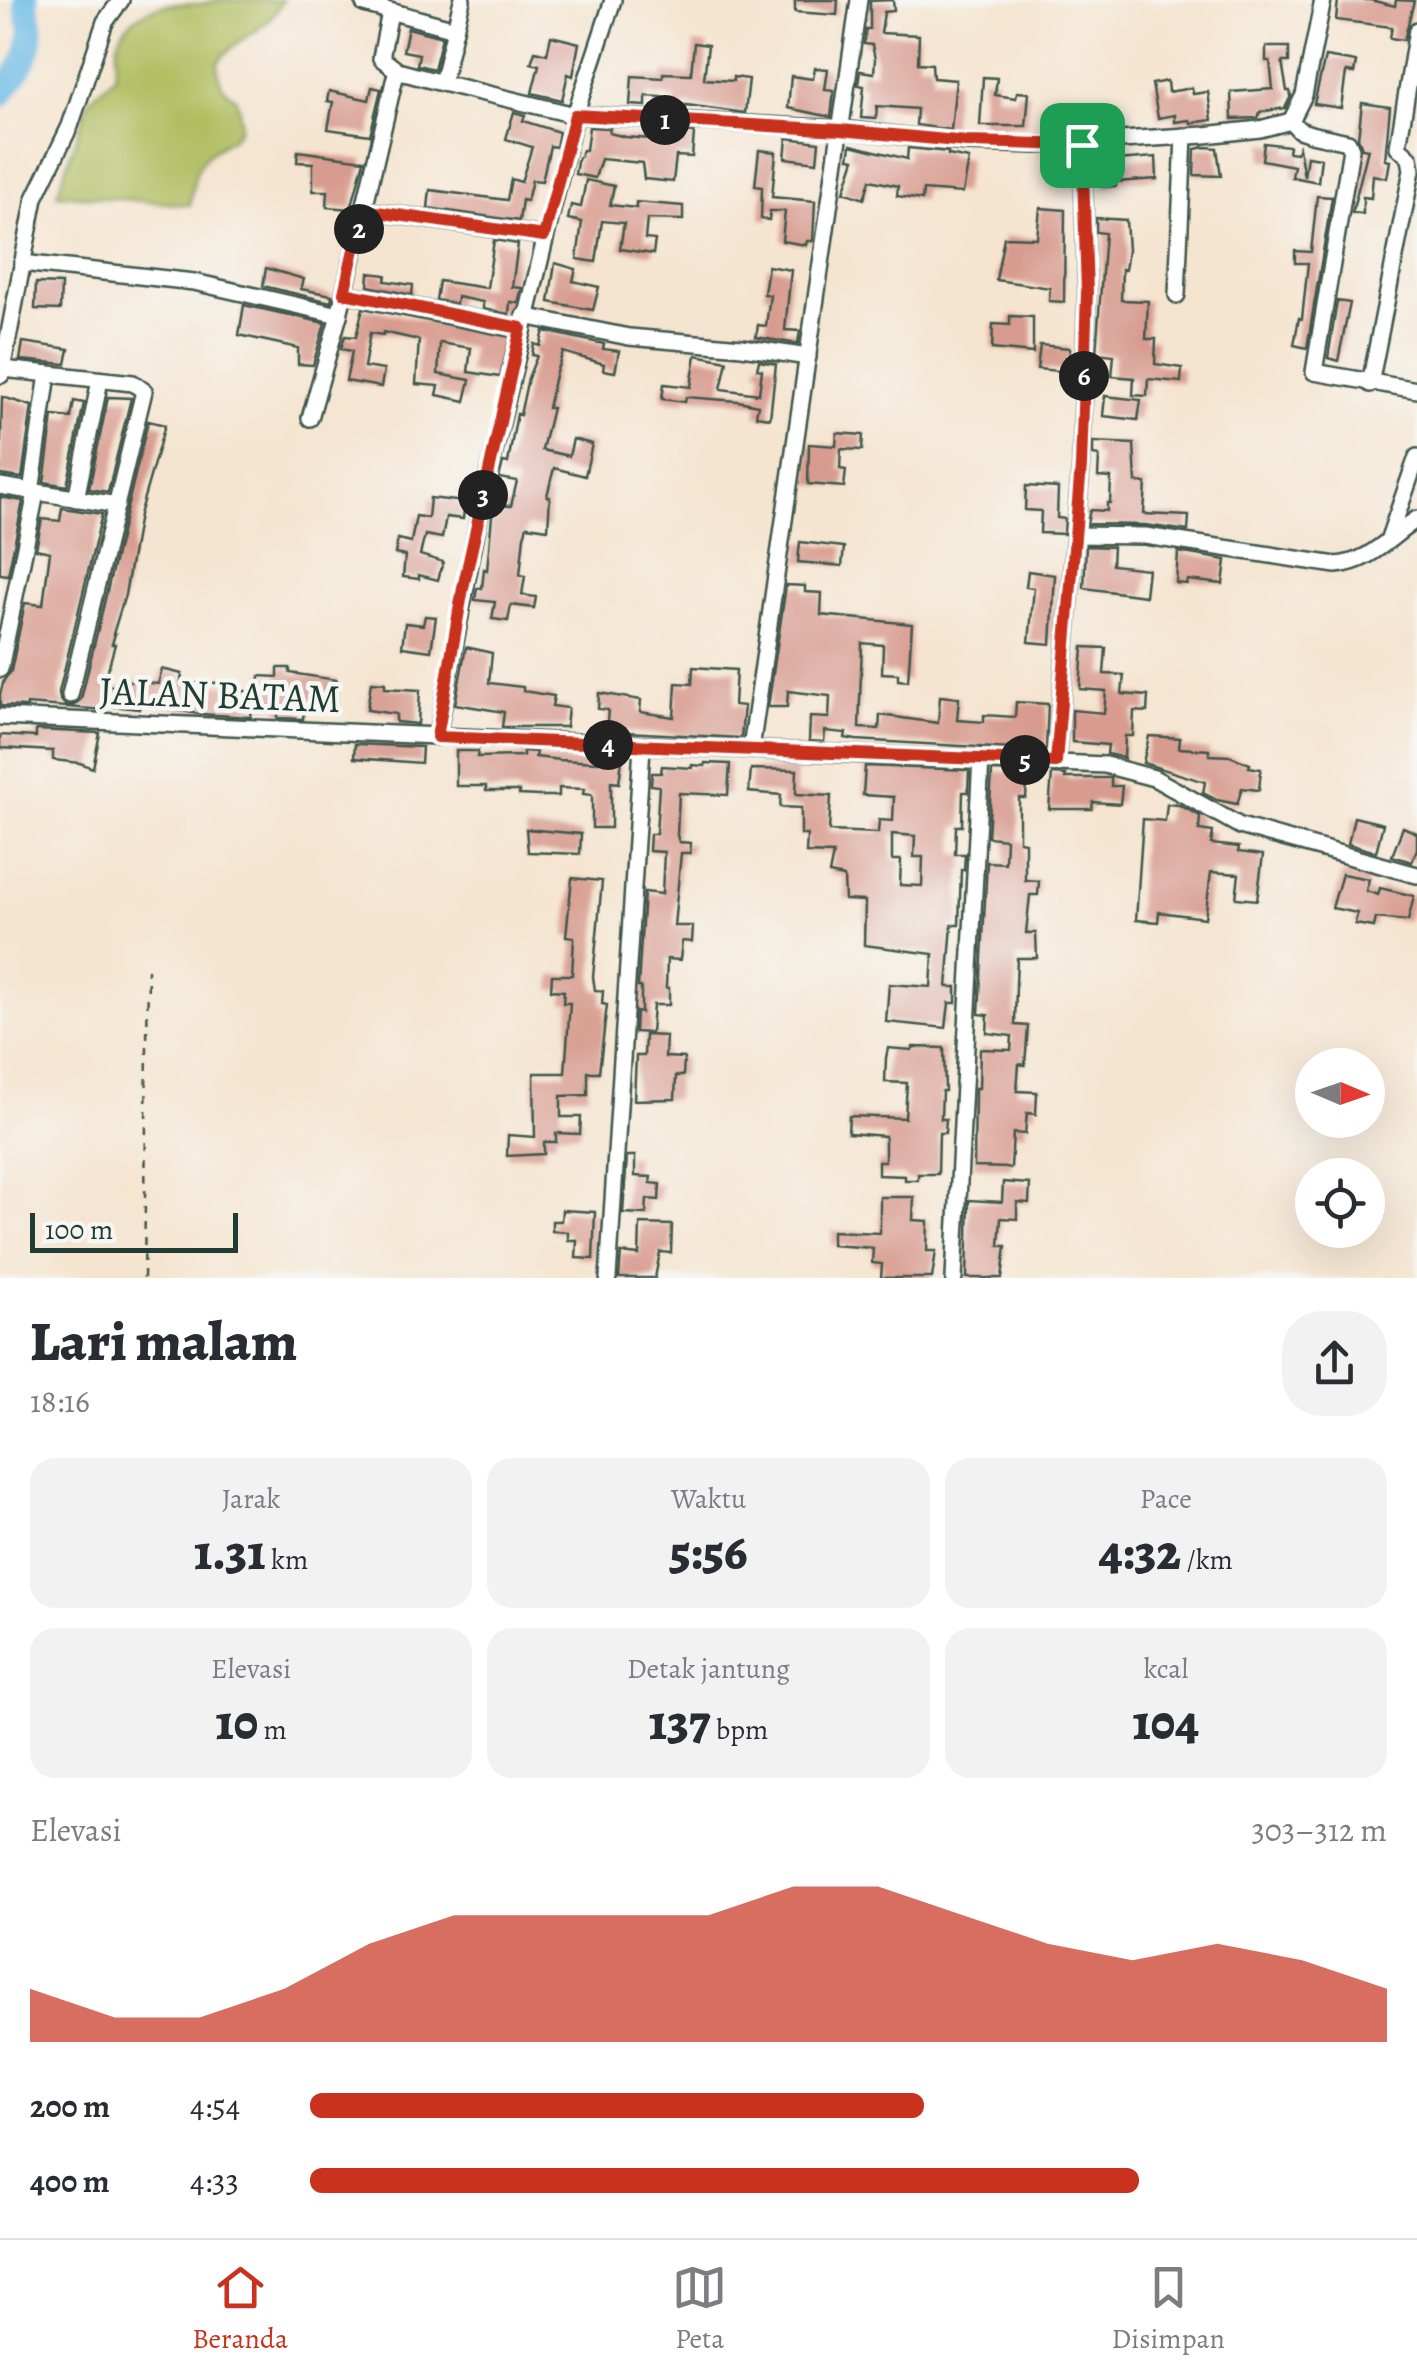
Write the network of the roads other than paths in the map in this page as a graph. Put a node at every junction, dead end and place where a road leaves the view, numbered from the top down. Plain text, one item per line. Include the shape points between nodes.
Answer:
1 (121, 0) edge
2 (462, 0) edge
3 (613, 0) edge
4 (859, 0) edge
5 (1323, 0) edge
6 (364, 4) dead end
7 (390, 12) junction
8 (455, 29) junction
9 (1417, 30) edge
10 (399, 72) junction
11 (442, 82) junction
12 (575, 115) junction
13 (1292, 120) junction
14 (841, 130) junction
15 (1184, 136) junction
16 (1082, 145) junction
17 (363, 210) junction
18 (544, 236) junction
19 (22, 262) junction
20 (344, 293) junction
21 (1177, 295) dead end
22 (339, 315) junction
23 (523, 322) junction
24 (808, 358) junction
25 (1, 374) edge
26 (48, 374) junction
27 (100, 380) junction
28 (1370, 384) junction
29 (1417, 390) edge
30 (310, 418) dead end
31 (1417, 457) edge
32 (0, 486) edge
33 (34, 492) junction
34 (76, 499) junction
35 (117, 505) junction
36 (1417, 519) edge
37 (1075, 535) junction
38 (1388, 541) junction
39 (8, 595) edge
40 (0, 668) edge
41 (70, 695) dead end
42 (0, 717) edge
43 (437, 737) junction
44 (642, 746) junction
45 (750, 750) junction
46 (981, 758) junction
47 (1056, 762) junction
48 (1417, 875) edge
49 (608, 1278) edge
50 (954, 1278) edge

1 - 19 street via 105,22 70,126 39,187
2 - 8 street
3 - 12 street
4 - 14 street
5 - 13 street via 1304,95
6 - 7 street
7 - 8 street
7 - 10 street via 381,55
8 - 11 street
9 - 28 street via 1398,147 1412,170
10 - 11 street
10 - 17 street
11 - 12 street
12 - 14 street
12 - 18 street
13 - 15 street
13 - 28 street via 1299,130 1351,148 1314,372
14 - 16 street
14 - 24 street
15 - 16 street
15 - 21 street
16 - 37 street via 1087,292
17 - 18 street
17 - 20 street
18 - 23 street
19 - 22 street via 194,282
19 - 25 street
20 - 22 street
20 - 23 street
22 - 30 street
23 - 24 street
23 - 43 street
24 - 45 street
25 - 26 street
26 - 27 street
26 - 33 street
27 - 34 street
27 - 35 street via 144,390
28 - 29 street
31 - 38 street
32 - 33 street
33 - 34 street
33 - 39 street
34 - 35 street
35 - 41 street
36 - 38 street
37 - 38 street via 1145,536 1336,565 1360,561
37 - 47 street
39 - 40 street
42 - 43 street, JALAN BATAM
43 - 44 street, JALAN BATAM
44 - 45 street, JALAN BATAM
44 - 49 street
45 - 46 street, JALAN BATAM
46 - 47 street, JALAN BATAM
46 - 50 street
47 - 48 street, JALAN BATAM via 1154,778 1240,826

